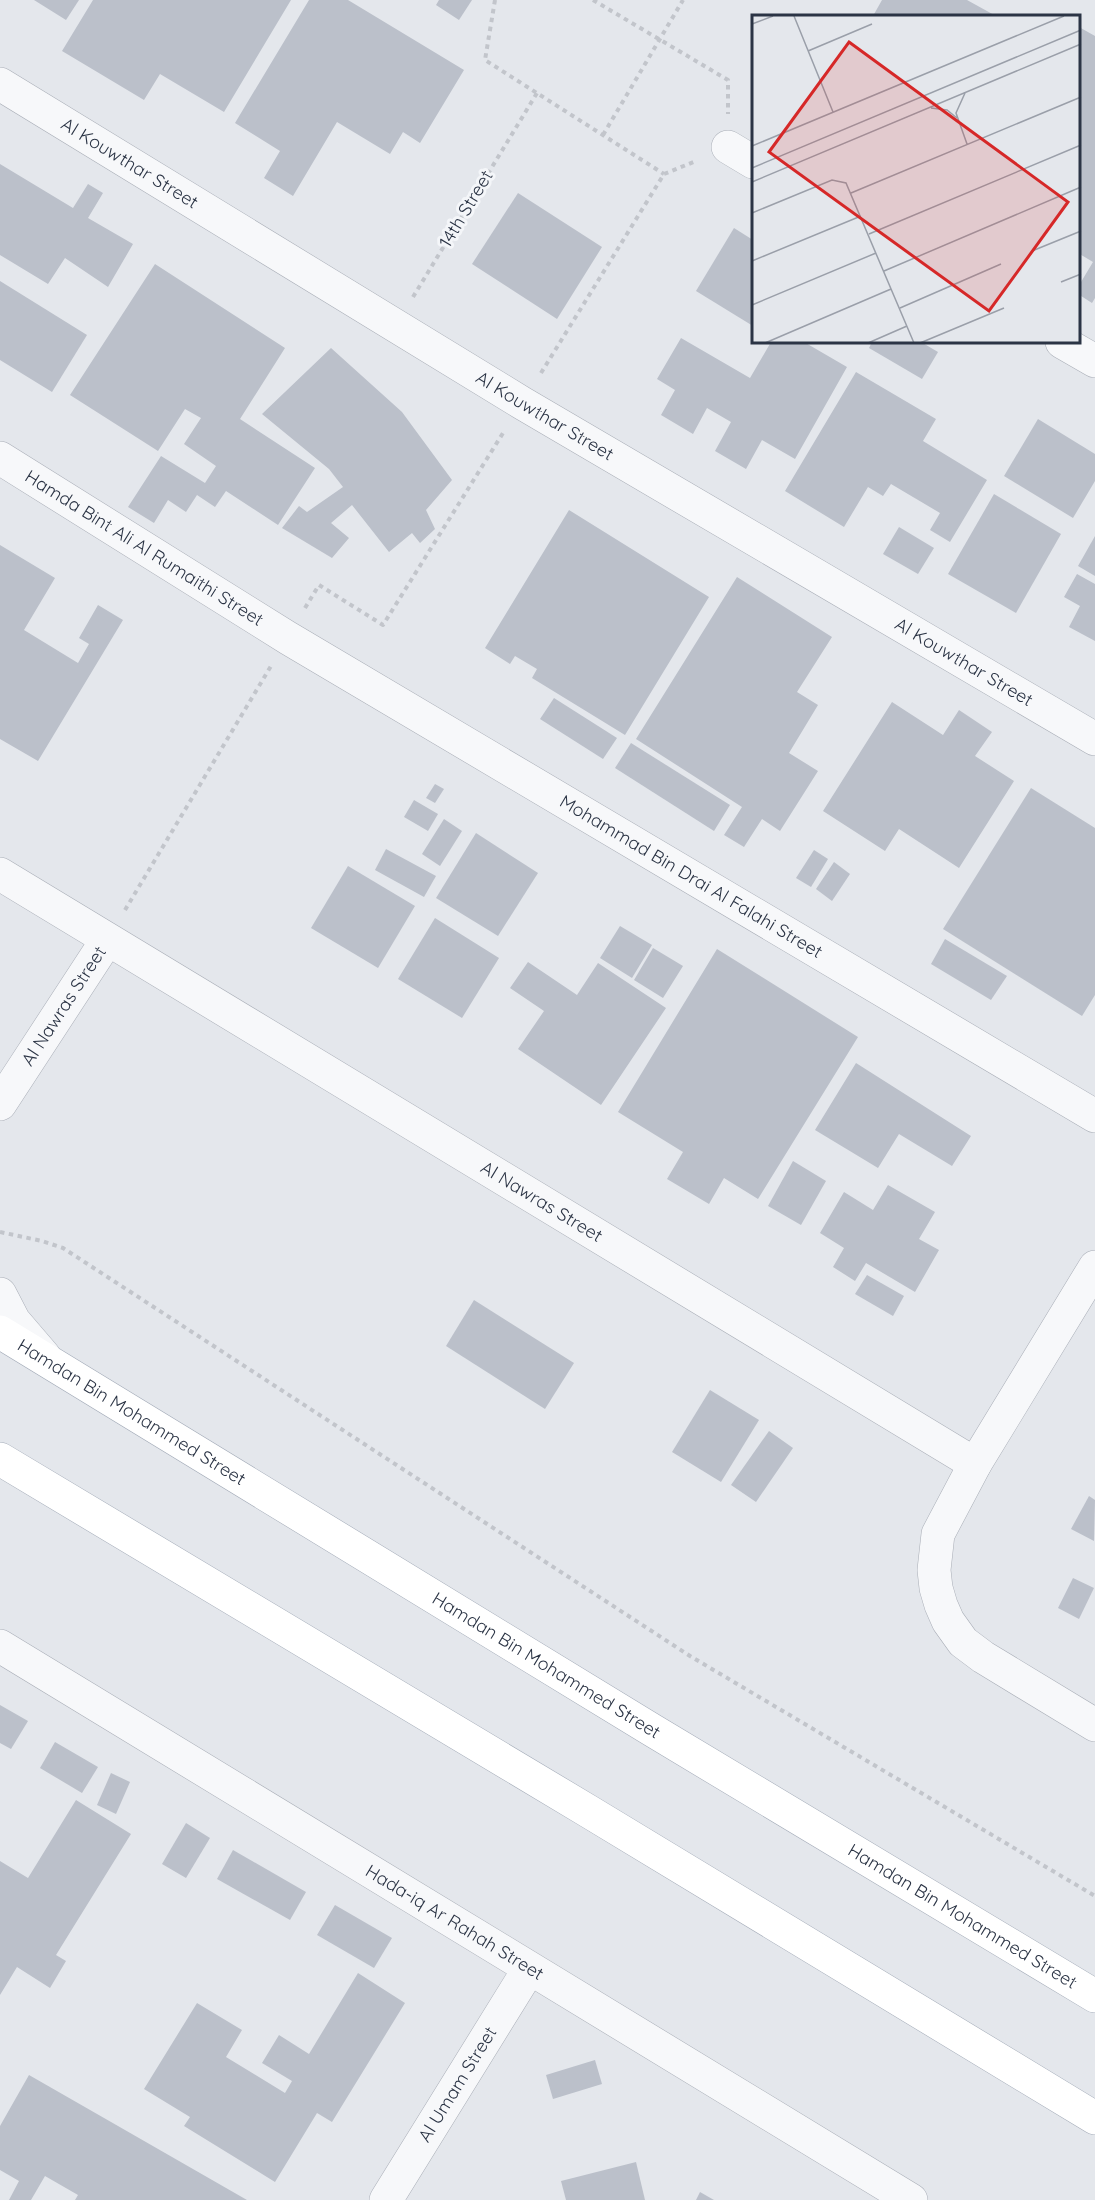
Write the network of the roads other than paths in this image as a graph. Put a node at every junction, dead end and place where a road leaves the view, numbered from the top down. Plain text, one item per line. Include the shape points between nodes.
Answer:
1 (0, 84) edge
2 (1065, 344) edge
3 (1095, 361) edge
4 (0, 458) edge
5 (288, 638) joint
6 (1095, 739) edge
7 (0, 874) edge
8 (107, 940) junction
9 (0, 1104) edge
10 (1095, 1116) edge
11 (1090, 1289) edge
12 (0, 1294) edge
13 (0, 1332) edge
14 (49, 1362) junction
15 (0, 1459) edge
16 (975, 1464) junction
17 (0, 1646) edge
18 (1095, 1725) edge
19 (529, 1969) junction
20 (1095, 1996) edge
21 (1095, 2118) edge
22 (386, 2200) edge
23 (911, 2200) edge

1 - 6 street, Al Kouwthar Street via 522,403
2 - 3 street
4 - 5 street, Hamda Bint Ali Al Rumaithi Street
5 - 10 street, Mohammad Bin Drai Al Falahi Street
7 - 8 street, Al Nawras Street
8 - 9 street, Al Nawras Street
8 - 16 street, Al Nawras Street
11 - 16 street
12 - 14 street via 14,1321
13 - 14 main road, Hamdan Bin Mohammed Street
14 - 20 main road, Hamdan Bin Mohammed Street
15 - 21 main road
16 - 18 street via 938,1534 934,1552 936,1587 948,1621 963,1642 983,1657
17 - 19 street, Hada-iq Ar Rahah Street
19 - 22 street, Al Umam Street
19 - 23 street, Hada-iq Ar Rahah Street

